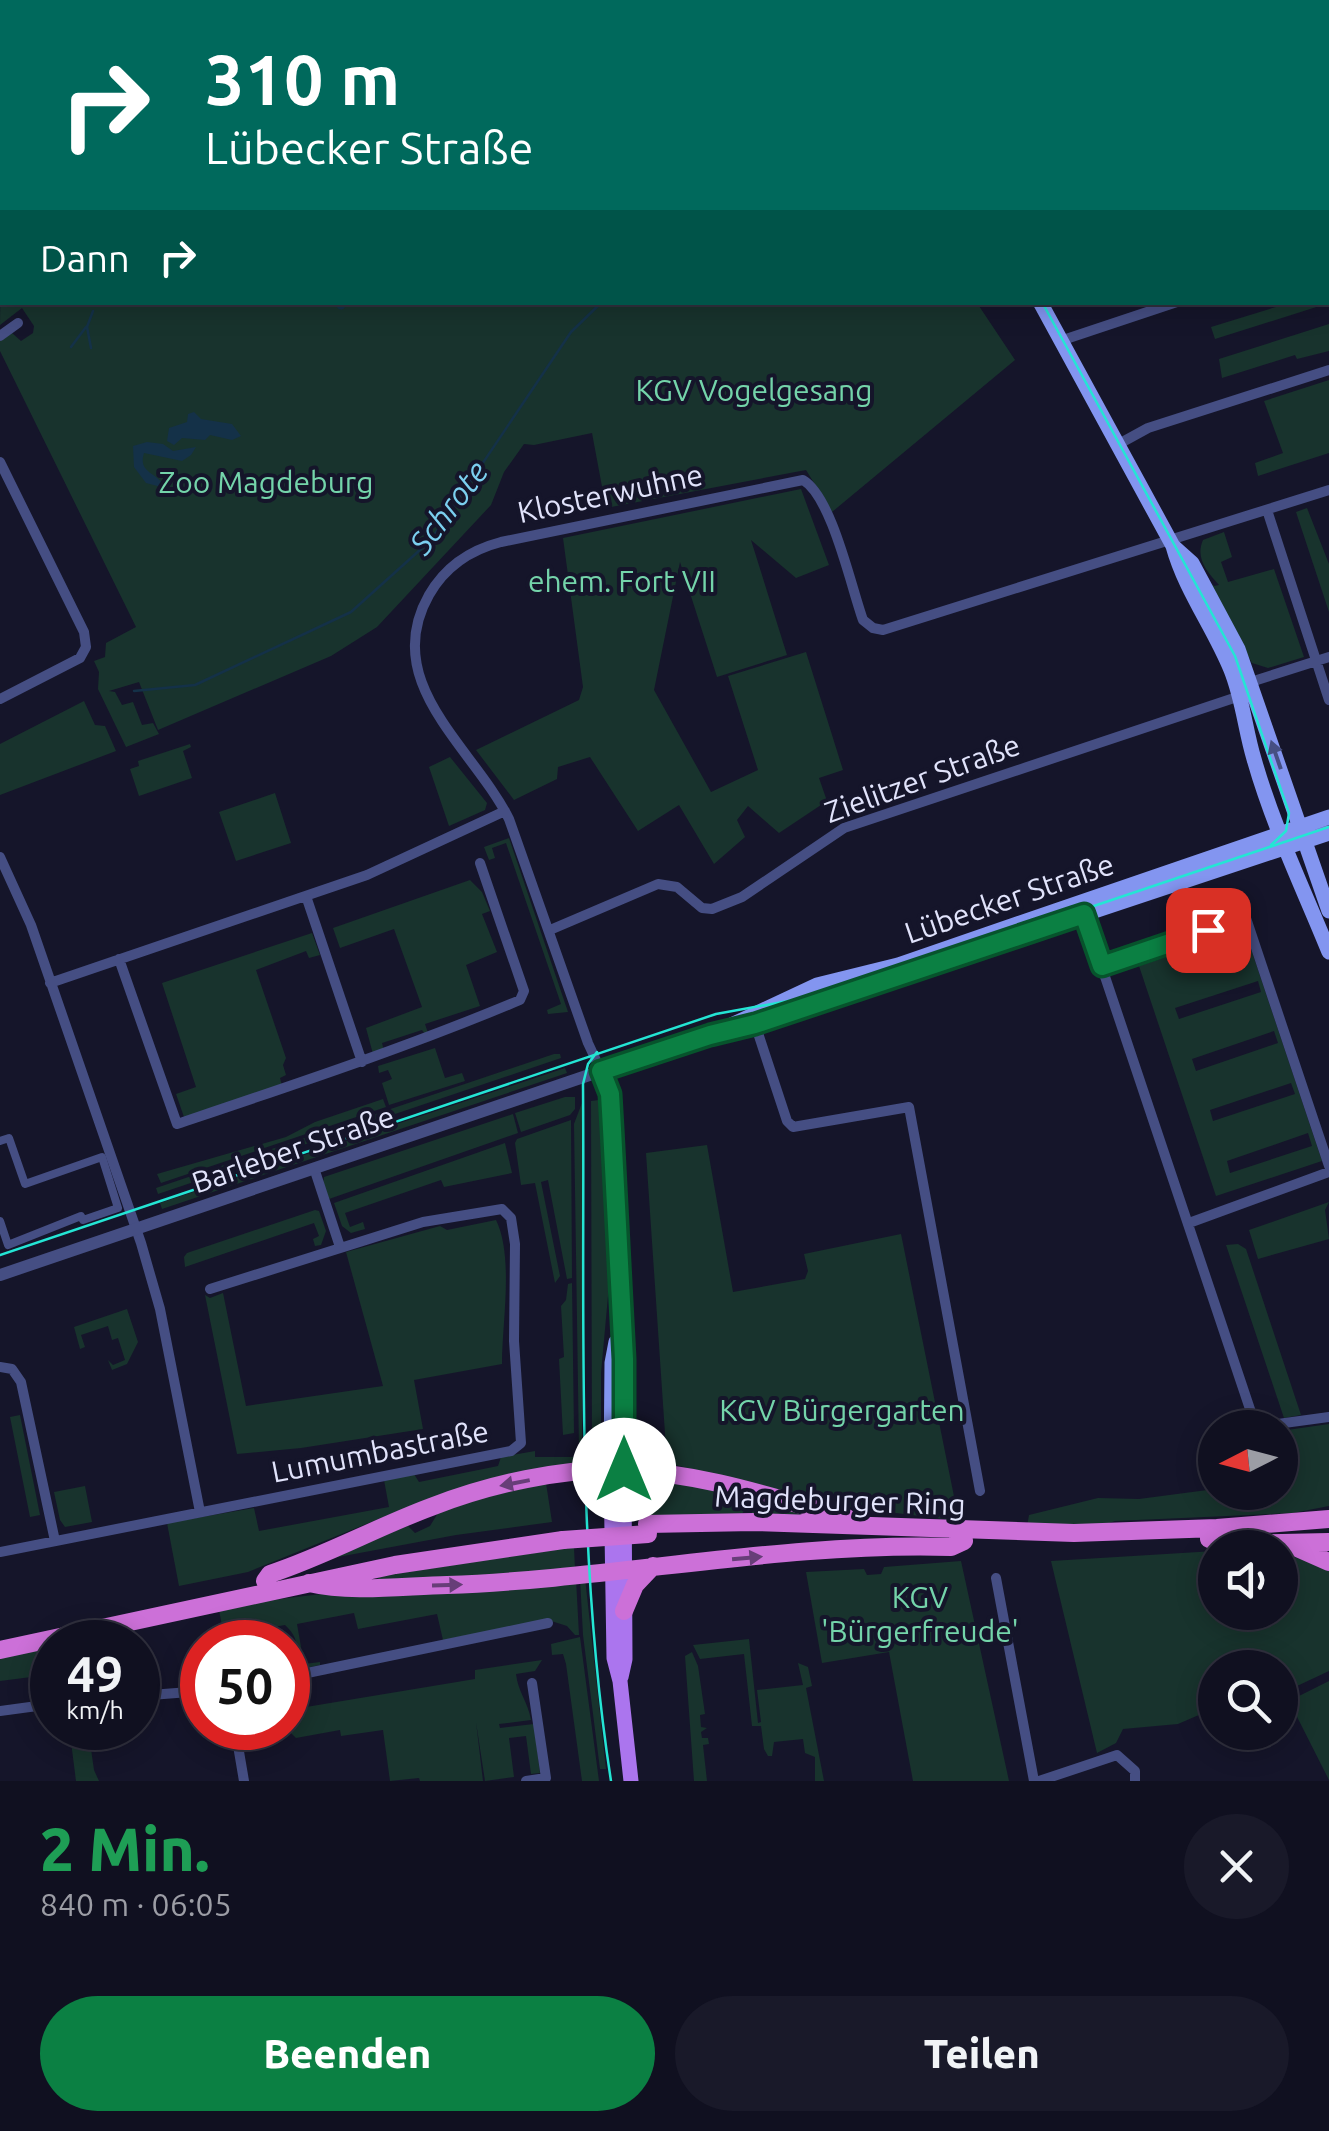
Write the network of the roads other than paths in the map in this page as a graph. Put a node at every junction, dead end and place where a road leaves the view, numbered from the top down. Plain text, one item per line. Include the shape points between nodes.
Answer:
1 (1042, 305) edge
2 (1168, 305) edge
3 (18, 323) dead end
4 (0, 336) edge
5 (1060, 340) junction
6 (1329, 370) edge
7 (1117, 445) junction
8 (0, 462) edge
9 (1329, 490) edge
10 (1267, 510) junction
11 (1171, 543) junction
12 (1329, 657) edge
13 (1316, 661) junction
14 (1246, 689) junction
15 (0, 699) edge
16 (1329, 700) edge
17 (505, 811) junction
18 (1329, 817) edge
19 (1329, 833) edge
20 (1304, 834) junction
21 (1283, 842) junction
22 (0, 857) edge
23 (480, 862) dead end
24 (306, 896) junction
25 (1329, 911) edge
26 (1084, 914) junction
27 (550, 930) junction
28 (1329, 952) edge
29 (119, 959) junction
30 (1102, 966) junction
31 (50, 983) junction
32 (755, 1024) junction
33 (710, 1035) junction
34 (362, 1062) junction
35 (601, 1071) junction
36 (0, 1141) edge
37 (314, 1168) junction
38 (1329, 1169) edge
39 (0, 1221) edge
40 (1189, 1222) junction
41 (136, 1229) junction
42 (340, 1248) junction
43 (0, 1274) edge
44 (210, 1289) dead end
45 (0, 1368) edge
46 (1329, 1416) edge
47 (618, 1470) junction
48 (980, 1492) dead end
49 (1329, 1510) edge
50 (200, 1512) junction
51 (1329, 1519) edge
52 (1274, 1524) junction
53 (878, 1526) junction
54 (648, 1529) junction
55 (1329, 1530) edge
56 (1298, 1532) edge
57 (563, 1535) junction
58 (1198, 1539) edge
59 (54, 1541) junction
60 (964, 1541) junction
61 (1329, 1542) edge
62 (1298, 1543) edge
63 (1298, 1549) edge
64 (0, 1552) edge
65 (1329, 1562) edge
66 (653, 1566) junction
67 (618, 1570) junction
68 (996, 1578) dead end
69 (265, 1581) junction
70 (309, 1583) junction
71 (624, 1610) junction
72 (548, 1622) dead end
73 (0, 1640) edge
74 (0, 1650) edge
75 (310, 1672) edge
76 (620, 1680) junction
77 (532, 1682) dead end
78 (30, 1707) edge
79 (0, 1711) edge
80 (239, 1750) edge
81 (244, 1781) edge
82 (526, 1781) edge
83 (631, 1781) edge
84 (1037, 1781) edge
85 (1136, 1781) edge

1 - 5 main road
2 - 5 street
3 - 4 street
5 - 7 main road
6 - 7 street via 1148,428
7 - 11 main road
8 - 15 street via 87,645 80,658
9 - 10 street
10 - 11 street
10 - 13 street
11 - 14 main road
11 - 17 street, Klosterwuhne via 880,630 863,620 826,512 804,480 485,546 453,565 433,589 418,625 415,657 432,706
12 - 13 street, Zielitzer Straße
13 - 14 street, Zielitzer Straße
13 - 16 street
20 -> 14 main road
14 - 21 main road via 1254,759
14 - 27 street, Zielitzer Straße via 844,828 723,906 702,908 676,887 658,884
17 - 24 street
17 - 27 street, Klosterwuhne
18 - 20 main road, Lübecker Straße
19 - 20 main road, Lübecker Straße
20 - 21 main road, Lübecker Straße
20 - 25 main road
21 - 26 main road, Lübecker Straße
21 - 28 main road
21 - 33 main road, Lübecker Straße via 817,986
22 - 31 street
23 - 34 street via 523,997
24 - 29 street
24 - 34 street
26 - 30 street
26 - 32 main road, Lübecker Straße
27 - 35 street, Klosterwuhne
29 - 31 street
29 - 34 street via 177,1124
30 - 38 street via 1246,918
30 - 40 street
31 - 41 street
32 - 33 main road, Lübecker Straße
32 - 48 street via 793,1127 909,1107
33 - 35 main road, Lübecker Straße
35 - 37 street, Barleber Straße
35 - 47 main road via 610,1094 624,1359
36 - 39 street via 9,1138 25,1184 102,1158 118,1208 8,1245
37 - 41 street, Barleber Straße
37 - 42 street
38 - 40 street
40 - 46 street via 1256,1425
41 - 43 street, Barleber Straße
41 - 50 street via 160,1309
42 - 44 street, Lumumbastraße
42 - 50 street, Lumumbastraße via 440,1219 498,1208 508,1213 516,1252 521,1443 511,1451
45 - 59 street via 12,1369 22,1382
47 - 53 highway via 701,1479
47 - 67 main road
47 -> 69 highway via 522,1482 450,1500
49 - 52 highway
50 - 59 street
51 - 52 highway, Magdeburger Ring
52 - 53 highway, Magdeburger Ring via 1074,1533
53 - 54 highway, Magdeburger Ring via 754,1522
54 - 57 highway, Magdeburger Ring, bridge
54 - 60 highway, Magdeburger Ring
55 - 56 highway, Magdeburger Ring
57 - 69 highway, Magdeburger Ring via 422,1550
57 - 70 highway, Magdeburger Ring
58 - 60 highway, Magdeburger Ring
59 - 64 street
66 -> 60 highway via 952,1547
61 - 62 highway
63 - 65 highway
66 - 67 highway
66 - 71 highway via 635,1584
70 -> 67 highway via 472,1584
67 - 71 main road
67 - 76 main road via 614,1658
68 - 84 street
69 - 73 highway, Magdeburger Ring
70 - 74 highway, Magdeburger Ring
71 - 76 main road
72 - 75 street
76 - 83 main road
77 - 82 street via 546,1778
78 - 79 street
80 - 81 street
84 - 85 street via 1117,1755

